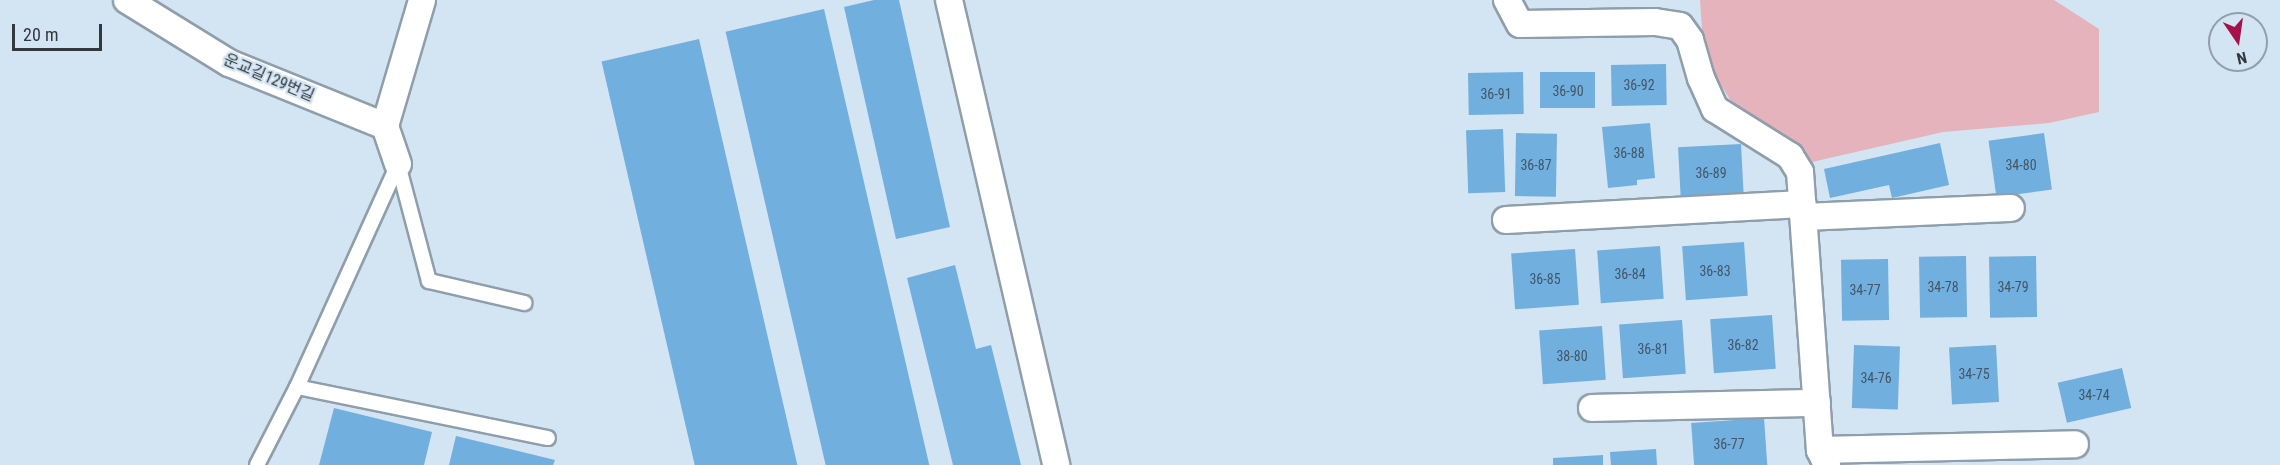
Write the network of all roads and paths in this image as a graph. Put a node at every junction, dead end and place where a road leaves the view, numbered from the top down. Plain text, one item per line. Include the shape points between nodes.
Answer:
1 (127, 0) edge
2 (422, 0) edge
3 (949, 0) edge
4 (1507, 0) edge
5 (385, 126) junction
6 (398, 164) junction
7 (2010, 207) dead end
8 (1803, 211) junction
9 (1506, 220) dead end
10 (524, 303) dead end
11 (297, 387) junction
12 (1817, 403) junction
13 (1592, 408) dead end
14 (548, 438) dead end
15 (2075, 444) dead end
16 (1824, 458) edge
17 (257, 465) edge
18 (1056, 465) edge

1 - 5 street, 운교길129번길 via 229,63
2 - 5 street
3 - 18 street
4 - 8 street via 1520,24 1655,22 1680,26 1690,40 1715,109 1790,156 1800,172
5 - 6 street
6 - 10 lane via 429,281
6 - 11 lane
7 - 8 street
8 - 9 street
8 - 12 street
11 - 14 lane
11 - 17 lane
12 - 13 street
12 - 16 street
15 - 16 street

